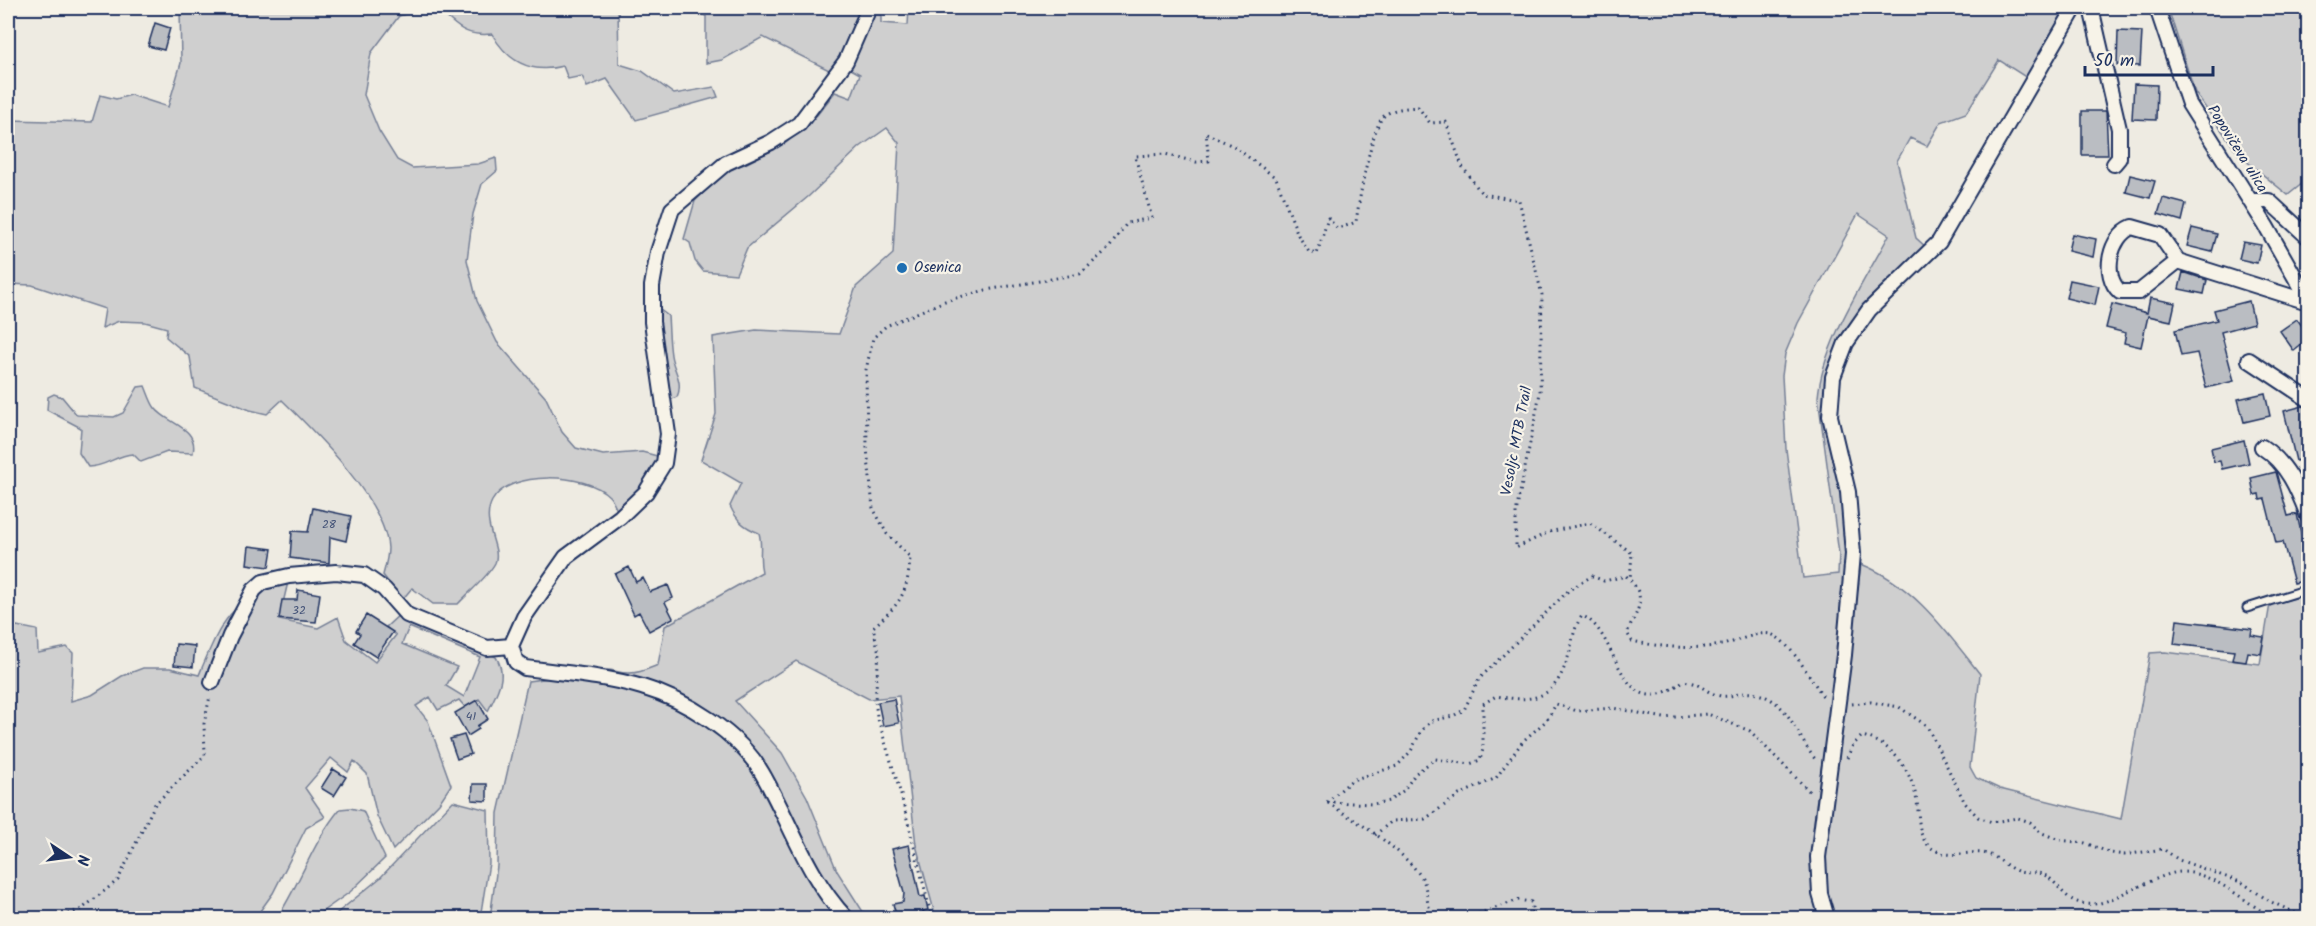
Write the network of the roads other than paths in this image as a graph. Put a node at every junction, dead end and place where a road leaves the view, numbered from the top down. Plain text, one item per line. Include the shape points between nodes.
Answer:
1 (869, 8) edge
2 (2075, 8) edge
3 (2091, 8) edge
4 (2157, 8) edge
5 (2114, 164) dead end
6 (2250, 201) junction
7 (2308, 237) edge
8 (2178, 261) junction
9 (2308, 301) edge
10 (2249, 360) dead end
11 (2308, 399) edge
12 (2262, 447) dead end
13 (2308, 516) edge
14 (2308, 589) edge
15 (2247, 608) dead end
16 (511, 646) junction
17 (212, 682) road end
18 (846, 918) edge
19 (1827, 918) edge

1 - 16 street via 846,61 799,124 726,163 672,209 652,286 652,322 668,434 664,463 646,492 620,517 566,557 524,617
2 - 19 street via 1940,242 1869,310 1846,343 1833,377 1830,416 1848,492 1853,554 1818,874
3 - 5 street via 2119,129 2119,158
4 - 6 street, Popovičeva ulica via 2188,104
6 - 7 street via 2269,201
6 - 9 street, Popovičeva ulica
8 - 8 street via 2160,235 2132,227 2124,230 2111,258 2114,286 2121,292 2139,292
8 - 9 street
10 - 11 street
12 - 13 street via 2276,456 2289,474
14 - 15 lane
16 - 17 street via 487,648 407,615 384,589 364,575 336,572 289,576 263,582 254,590
16 - 18 street via 516,662 525,668 644,687 687,706 718,727 742,747 762,772 811,873

